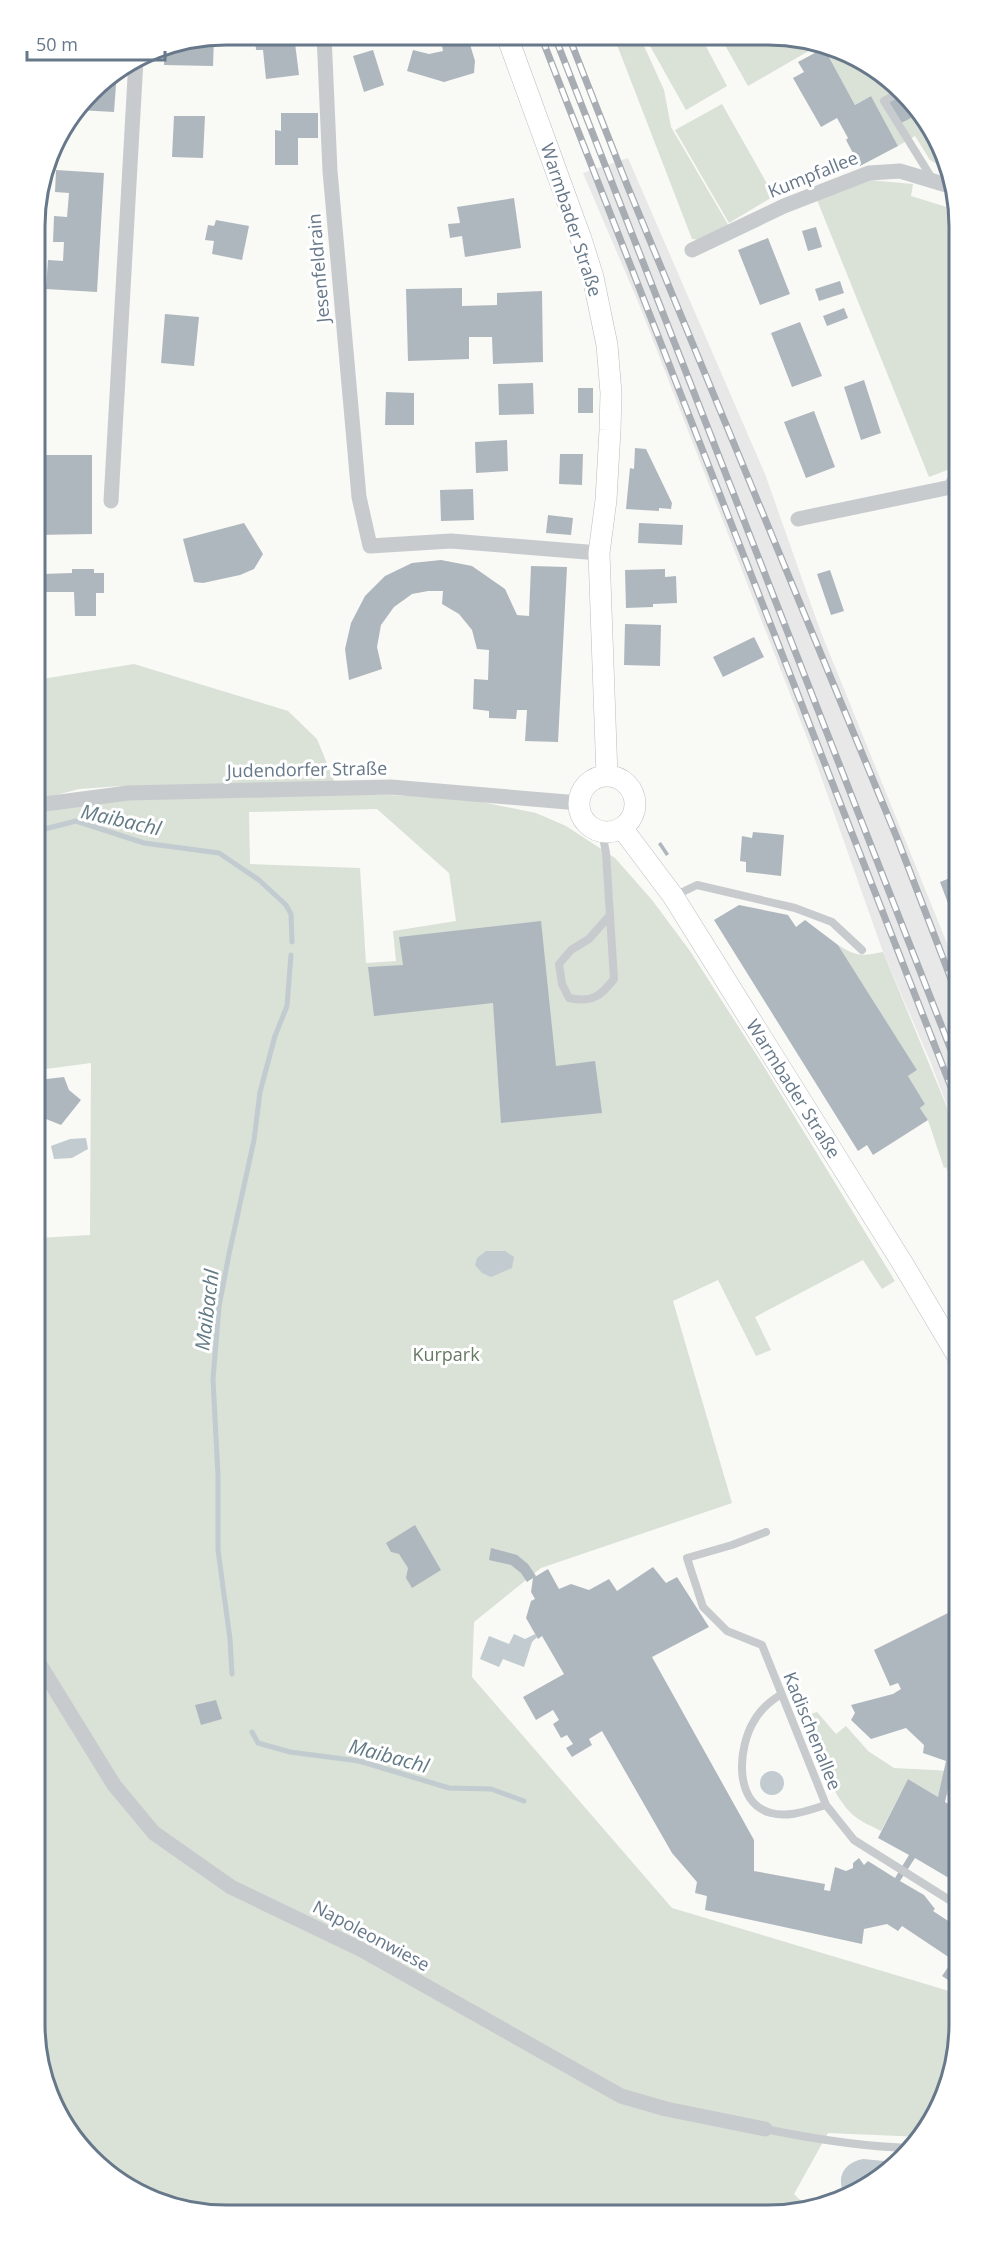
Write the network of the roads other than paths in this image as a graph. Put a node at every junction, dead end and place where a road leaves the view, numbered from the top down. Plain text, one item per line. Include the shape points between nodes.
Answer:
1 (324, 45) edge
2 (510, 45) edge
3 (136, 69) edge
4 (893, 96) edge
5 (934, 181) junction
6 (944, 184) edge
7 (692, 250) dead end
8 (949, 491) edge
9 (111, 501) dead end
10 (798, 519) dead end
11 (599, 553) junction
12 (607, 776) junction
13 (579, 803) junction
14 (45, 804) edge
15 (610, 835) junction
16 (673, 896) junction
17 (610, 915) junction
18 (861, 950) dead end
19 (949, 1342) edge
20 (766, 1532) dead end
21 (45, 1673) edge
22 (780, 1695) junction
23 (826, 1805) junction
24 (949, 1900) edge
25 (765, 2130) joint
26 (900, 2147) edge

1 - 11 street, Jesenfeldrain via 330,171 359,497 370,546 451,541
2 - 11 street, Warmbader Straße via 581,238 607,345 610,430
3 - 9 street
4 - 5 lane via 884,101
5 - 6 street, Kumpfallee
5 - 7 street, Kumpfallee via 900,171 869,173 784,206
8 - 10 street
11 - 12 street, Warmbader Straße
12 - 13 street via 598,777 585,787
12 - 15 street via 624,782 634,796 633,814
13 - 14 street, Judendorfer Straße via 391,787 128,792
13 - 15 street, Warmbader Straße via 579,811 588,825
15 - 16 street, Warmbader Straße
15 - 17 lane
16 - 18 lane via 697,885 795,908 832,922
16 - 19 street, Warmbader Straße
17 - 17 lane via 614,979 603,993 584,1002 569,998 562,984 560,964
20 - 22 lane, Kadischenallee via 687,1558 703,1607 727,1631 762,1645
21 - 25 street, Napoleonwiese via 114,1785 153,1833 231,1887 362,1950 621,2096
22 - 23 lane, Kadischenallee
22 - 23 lane via 764,1707 748,1735 742,1768 747,1794 761,1809 777,1814 796,1814
23 - 24 lane, Kadischenallee via 854,1840
25 - 26 lane

